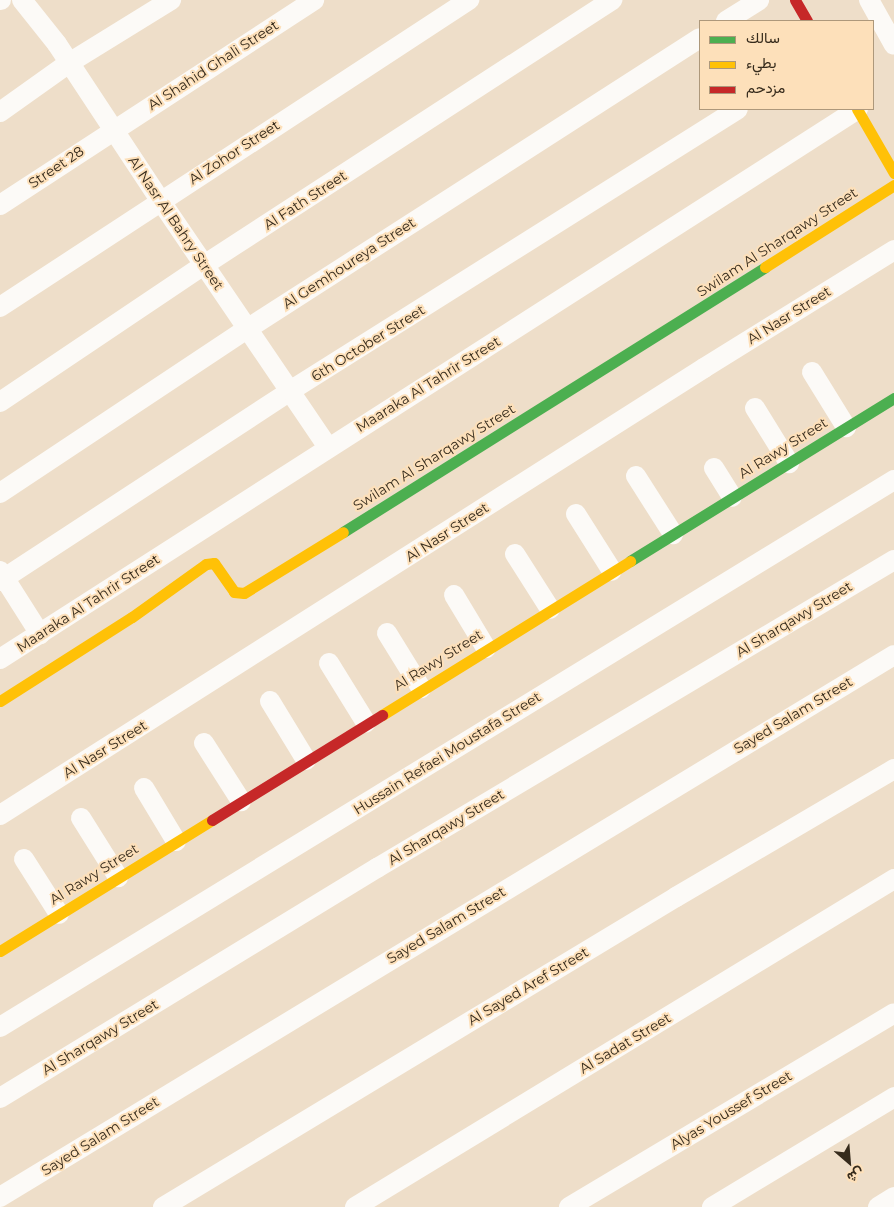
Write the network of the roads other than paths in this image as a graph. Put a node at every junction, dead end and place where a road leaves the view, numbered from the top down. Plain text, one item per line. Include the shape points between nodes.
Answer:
1 (171, 0) edge
2 (314, 0) edge
3 (469, 0) edge
4 (612, 0) edge
5 (759, 0) edge
6 (795, 0) edge
7 (869, 0) edge
8 (29, 2) edge
9 (728, 20) edge
10 (806, 20) edge
11 (699, 39) edge
12 (894, 45) edge
13 (69, 64) junction
14 (736, 110) edge
15 (855, 110) edge
16 (858, 110) edge
17 (0, 112) edge
18 (113, 129) junction
19 (894, 173) edge
20 (894, 185) edge
21 (160, 200) junction
22 (0, 205) edge
23 (894, 250) edge
24 (204, 265) junction
25 (0, 307) edge
26 (247, 329) junction
27 (812, 372) dead end
28 (290, 392) junction
29 (894, 398) edge
30 (0, 402) edge
31 (755, 408) dead end
32 (846, 427) junction
33 (328, 447) junction
34 (788, 463) junction
35 (714, 468) dead end
36 (636, 476) dead end
37 (894, 480) edge
38 (0, 493) edge
39 (732, 497) junction
40 (576, 514) dead end
41 (672, 534) junction
42 (516, 554) dead end
43 (894, 560) edge
44 (612, 571) junction
45 (2, 577) edge
46 (454, 595) dead end
47 (550, 609) junction
48 (387, 633) dead end
49 (40, 634) junction
50 (486, 648) junction
51 (894, 655) edge
52 (0, 659) edge
53 (329, 664) dead end
54 (421, 688) junction
55 (0, 701) edge
56 (270, 702) dead end
57 (366, 723) junction
58 (204, 743) dead end
59 (306, 760) junction
60 (894, 768) edge
61 (144, 788) dead end
62 (241, 801) junction
63 (0, 815) edge
64 (81, 818) dead end
65 (176, 841) junction
66 (24, 859) dead end
67 (118, 877) junction
68 (894, 878) edge
69 (59, 914) junction
70 (0, 950) edge
71 (894, 1013) edge
72 (0, 1027) edge
73 (894, 1097) edge
74 (0, 1098) edge
75 (894, 1197) edge
76 (0, 1198) edge
77 (163, 1207) edge
78 (354, 1207) edge
79 (569, 1207) edge
80 (712, 1207) edge
81 (878, 1207) edge

1 - 13 street
2 - 18 street, Al Shahid Ghali Street
3 - 21 street, Al Zohor Street
4 - 24 street, Al Fath Street
5 - 9 street
6 - 10 street
7 - 12 street
8 - 13 street, Al Nasr Al Bahry Street
11 - 26 street, Al Gemhoureya Street
13 - 17 street
13 - 18 street, Al Nasr Al Bahry Street
14 - 28 street, 6th October Street
15 - 33 street, Maaraka Al Tahrir Street
16 - 19 street
18 - 21 street, Al Nasr Al Bahry Street
18 - 22 street, Street 28
20 - 55 street, Swilam Al Sharqawy Street via 244,593 234,592 215,564 206,564 132,617
21 - 24 street, Al Nasr Al Bahry Street
21 - 25 street, Al Zohor Street
23 - 63 street, Al Nasr Street
24 - 26 street, Al Nasr Al Bahry Street
24 - 30 street, Al Fath Street
26 - 28 street, Al Nasr Al Bahry Street
26 - 38 street, Al Gemhoureya Street
27 - 32 street
28 - 33 street, Al Nasr Al Bahry Street
28 - 45 street, 6th October Street
29 - 32 street, Al Rawy Street
31 - 34 street
32 - 34 street, Al Rawy Street
33 - 49 street, Maaraka Al Tahrir Street
34 - 39 street, Al Rawy Street
35 - 39 street
36 - 41 street
37 - 72 street, Hussain Refaei Moustafa Street
39 - 41 street, Al Rawy Street
40 - 44 street
41 - 44 street, Al Rawy Street
42 - 47 street
43 - 74 street, Al Sharqawy Street
44 - 47 street, Al Rawy Street
45 - 49 street
46 - 50 street
47 - 50 street, Al Rawy Street
48 - 54 street
49 - 52 street, Maaraka Al Tahrir Street
50 - 54 street, Al Rawy Street
51 - 76 street, Sayed Salam Street
53 - 57 street
54 - 57 street, Al Rawy Street
56 - 59 street
57 - 59 street, Al Rawy Street
58 - 62 street
59 - 62 street, Al Rawy Street
60 - 77 street, Al Sayed Aref Street
61 - 65 street
62 - 65 street, Al Rawy Street
64 - 67 street
65 - 67 street, Al Rawy Street
66 - 69 street
67 - 69 street, Al Rawy Street
68 - 78 street, Al Sadat Street
69 - 70 street, Al Rawy Street
71 - 79 street, Alyas Youssef Street
73 - 80 street
75 - 81 street

